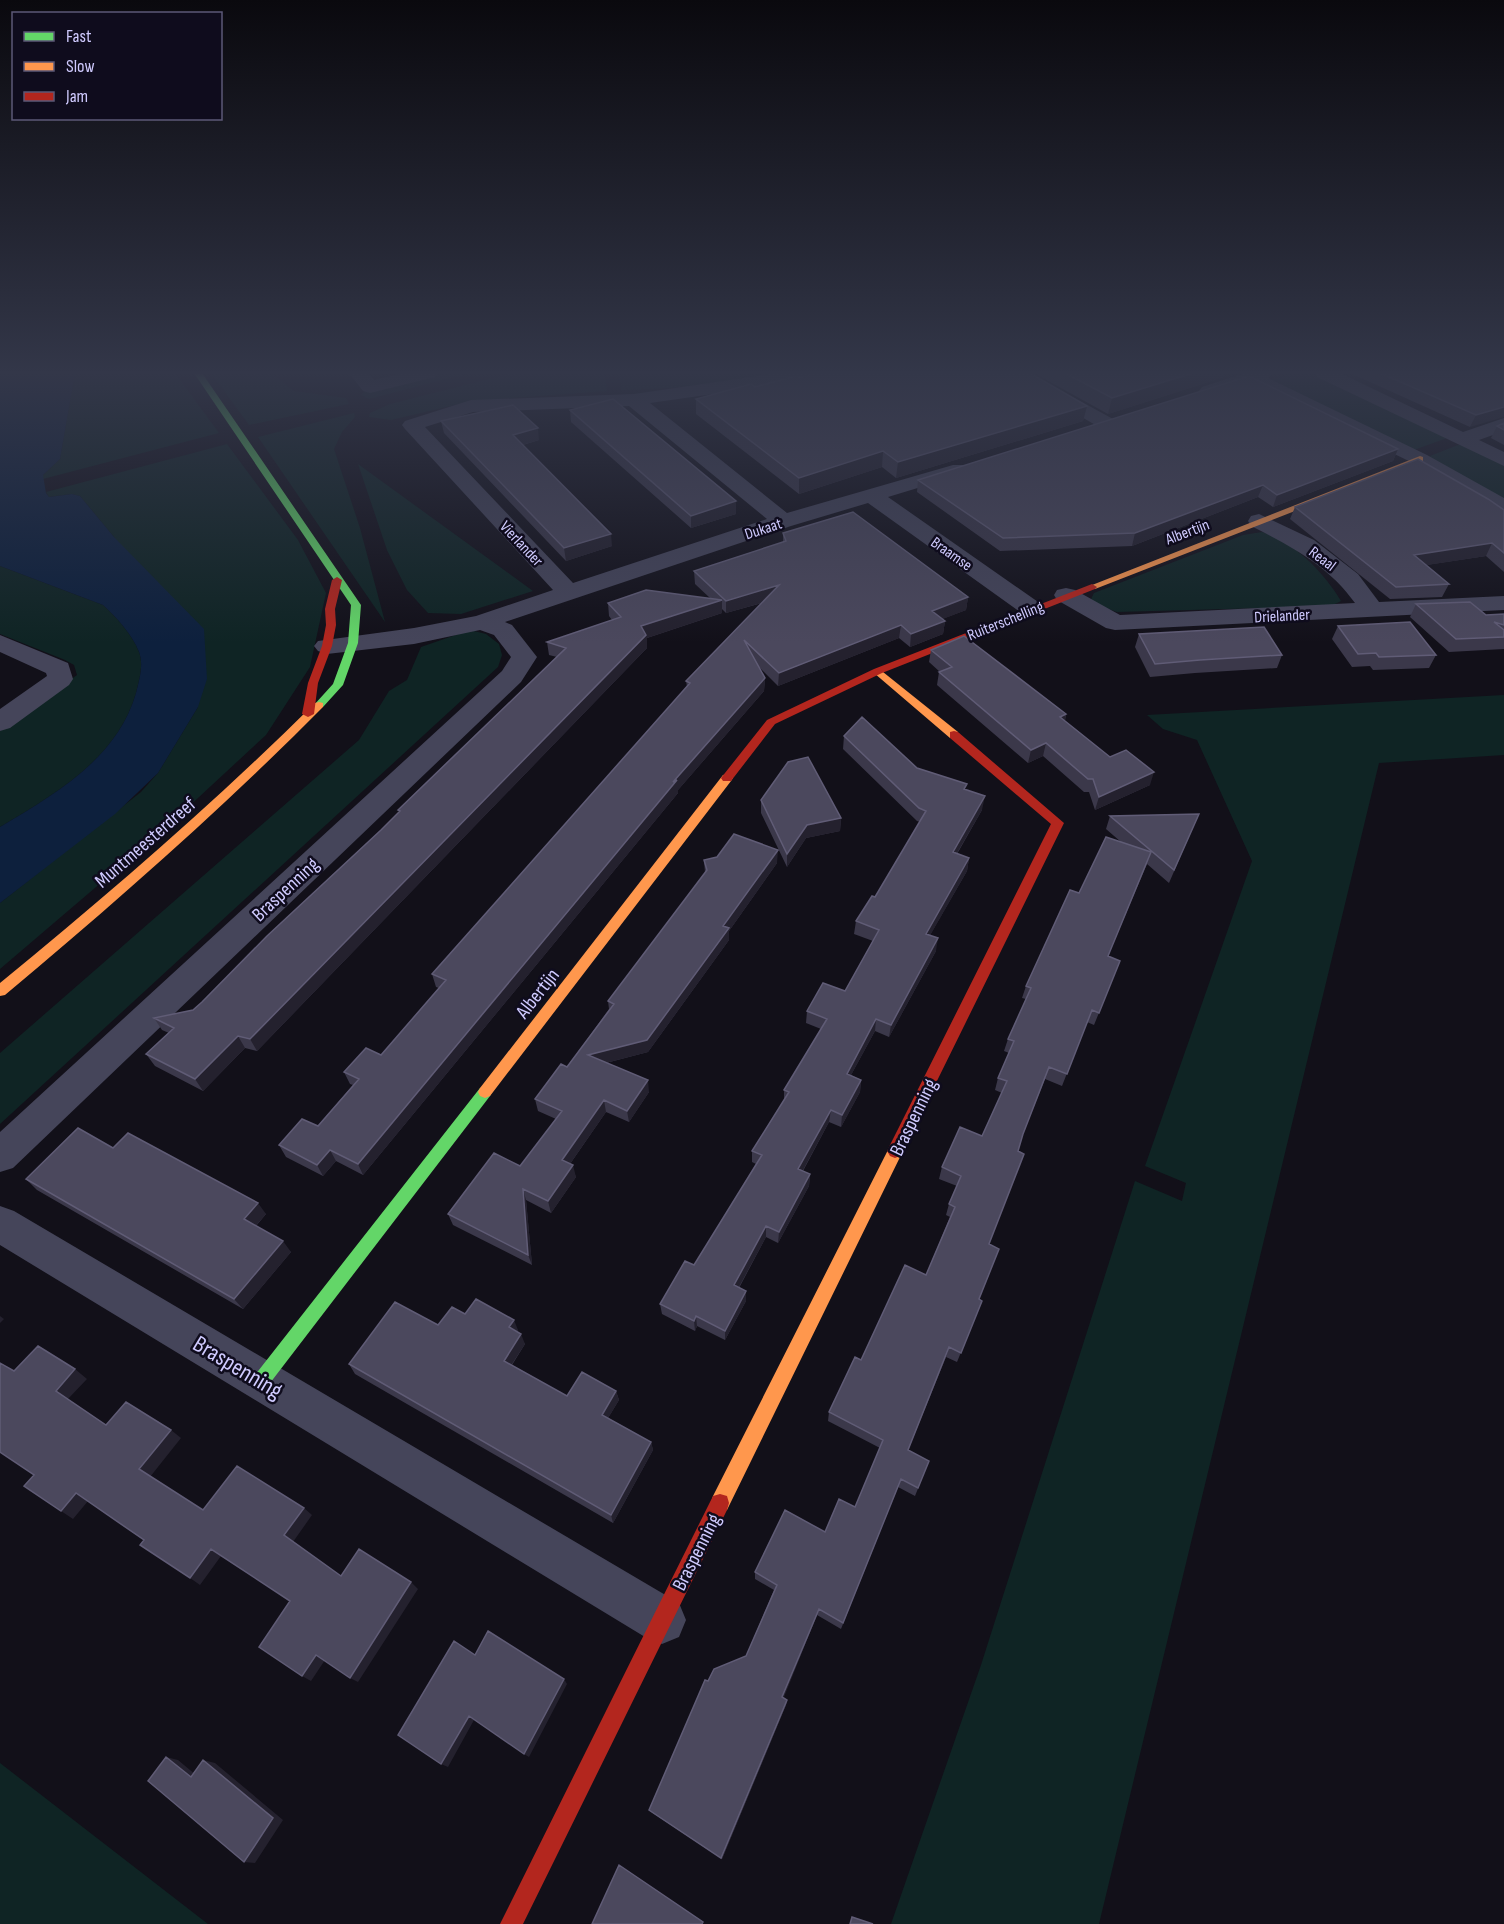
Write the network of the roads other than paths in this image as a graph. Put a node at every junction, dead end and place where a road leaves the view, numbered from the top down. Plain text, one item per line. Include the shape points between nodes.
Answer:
1 (260, 463) edge
2 (447, 463) edge
3 (711, 463) edge
4 (978, 463) edge
5 (1410, 463) edge
6 (1427, 463) edge
7 (873, 496) junction
8 (1504, 507) edge
9 (783, 521) junction
10 (1259, 521) junction
11 (337, 580) junction
12 (568, 593) junction
13 (1066, 595) junction
14 (1504, 603) edge
15 (1032, 609) junction
16 (1373, 611) junction
17 (482, 622) junction
18 (0, 643) edge
19 (353, 643) junction
20 (327, 646) junction
21 (878, 671) junction
22 (308, 714) junction
23 (0, 722) edge
24 (0, 991) edge
25 (0, 1156) edge
26 (0, 1224) edge
27 (261, 1381) junction
28 (662, 1620) junction
29 (511, 1924) edge

1 - 11 street, Muntmeesterdreef
2 - 12 street, Vierlander
3 - 9 street
4 - 7 street, Dukaat
5 - 10 street, Albertijn
6 - 8 street
7 - 9 street, Dukaat
7 - 15 street, Braamse
9 - 12 street, Dukaat
10 - 13 street, Albertijn
10 - 16 street, Reaal via 1306,545 1350,579
11 - 19 street, Muntmeesterdreef via 356,605
11 - 20 street
12 - 17 street, Dukaat
13 - 15 street, Ruiterschelling
13 - 16 street, Drielander via 1115,623
14 - 16 street, Drielander
15 - 21 street, Ruiterschelling
17 - 19 street, Dukaat
17 - 25 street, Braspenning via 504,630 524,657 512,676
18 - 23 street via 59,669 60,679
19 - 20 street, Dukaat
19 - 22 street, Muntmeesterdreef via 338,685
20 - 22 street via 313,682
21 - 27 street, Albertijn via 771,722
21 - 28 street, Braspenning via 1058,823
22 - 24 street, Muntmeesterdreef via 256,769
26 - 27 street, Braspenning
27 - 28 street, Braspenning
28 - 29 street, Braspenning

